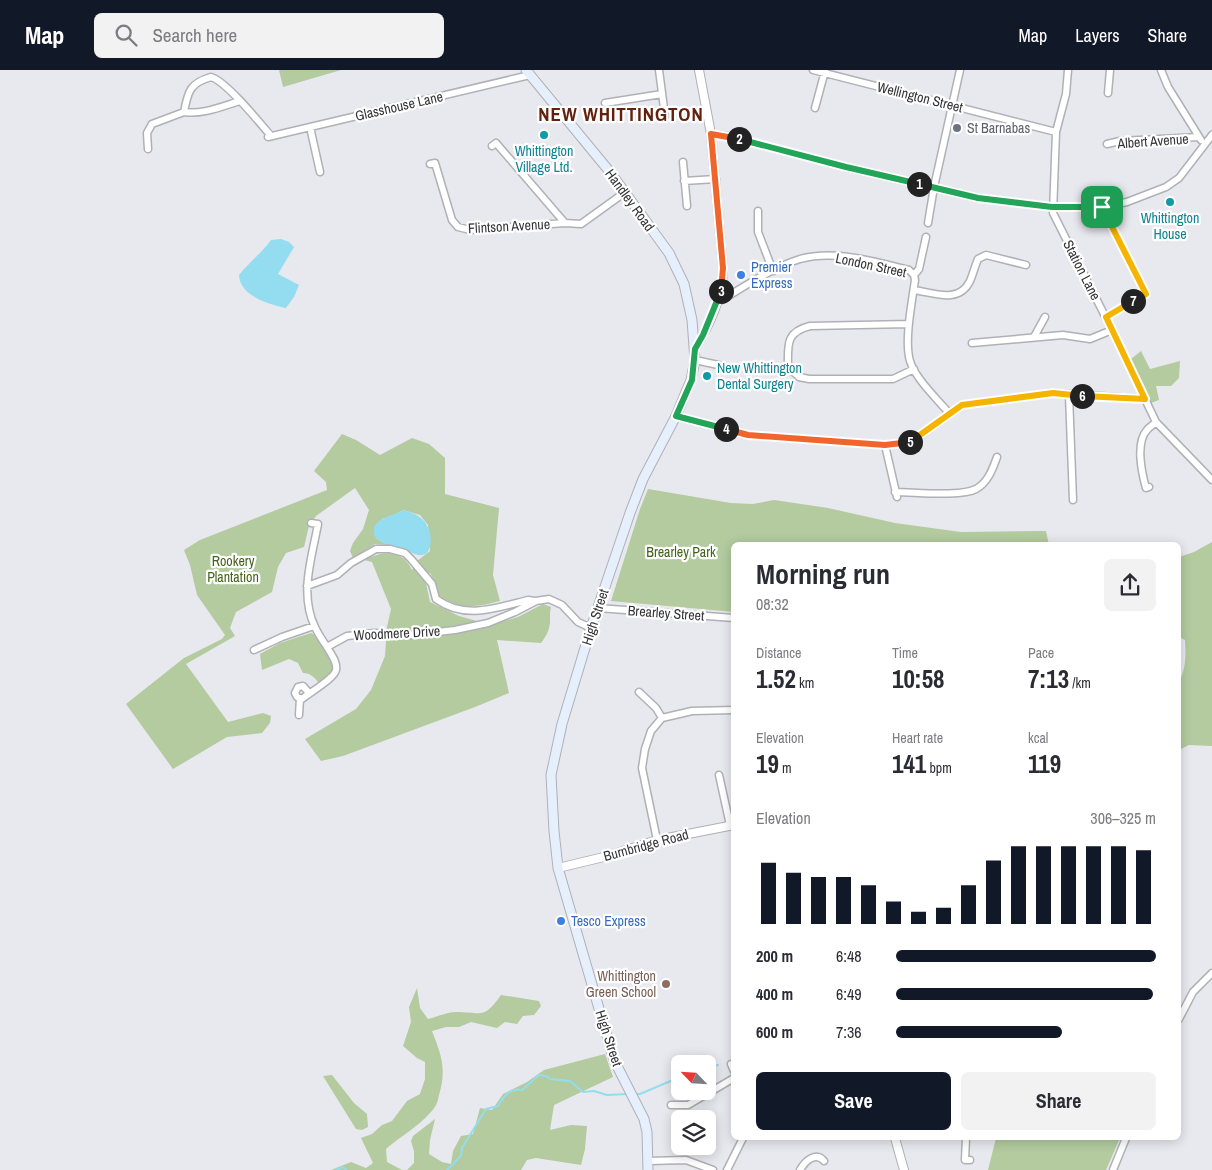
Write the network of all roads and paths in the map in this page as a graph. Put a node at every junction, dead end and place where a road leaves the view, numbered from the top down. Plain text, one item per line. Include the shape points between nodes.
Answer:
1 (659, 70) edge
2 (699, 70) edge
3 (813, 70) edge
4 (960, 70) edge
5 (1068, 70) edge
6 (1110, 70) edge
7 (1161, 70) edge
8 (528, 72) edge
9 (825, 72) edge
10 (1108, 93) dead end
11 (662, 94) junction
12 (240, 101) junction
13 (605, 103) dead end
14 (951, 105) junction
15 (815, 108) dead end
16 (184, 112) junction
17 (665, 116) dead end
18 (310, 127) junction
19 (1056, 132) junction
20 (711, 134) junction
21 (1212, 135) edge
22 (1199, 137) junction
23 (1107, 144) dead end
24 (1205, 144) junction
25 (492, 146) dead end
26 (148, 149) dead end
27 (683, 162) dead end
28 (430, 164) dead end
29 (320, 172) dead end
30 (716, 179) junction
31 (684, 181) junction
32 (934, 187) junction
33 (624, 193) junction
34 (687, 206) dead end
35 (1052, 207) junction
36 (1102, 207) junction
37 (758, 210) dead end
38 (565, 223) junction
39 (928, 223) dead end
40 (926, 237) dead end
41 (1026, 266) dead end
42 (773, 272) junction
43 (914, 275) junction
44 (914, 290) junction
45 (718, 302) junction
46 (1045, 317) dead end
47 (1106, 317) junction
48 (909, 324) junction
49 (1112, 330) junction
50 (1034, 337) junction
51 (972, 343) dead end
52 (695, 349) junction
53 (695, 360) junction
54 (723, 366) dead end
55 (914, 369) junction
56 (1069, 395) junction
57 (1145, 399) junction
58 (949, 413) junction
59 (676, 416) junction
60 (1156, 422) junction
61 (885, 445) junction
62 (997, 457) dead end
63 (1212, 480) edge
64 (1149, 487) dead end
65 (1073, 500) dead end
66 (311, 523) dead end
67 (307, 586) junction
68 (536, 601) junction
69 (598, 608) junction
70 (731, 618) edge
71 (314, 626) junction
72 (590, 628) junction
73 (327, 647) junction
74 (254, 650) dead end
75 (639, 692) dead end
76 (309, 693) junction
77 (300, 698) junction
78 (731, 710) edge
79 (298, 715) dead end
80 (662, 718) junction
81 (719, 776) dead end
82 (731, 821) edge
83 (731, 825) edge
84 (657, 840) junction
85 (558, 868) junction
86 (1212, 973) edge
87 (1181, 1015) edge
88 (731, 1080) edge
89 (671, 1105) dead end
90 (742, 1140) edge
91 (896, 1140) edge
92 (966, 1140) edge
93 (1125, 1140) edge
94 (970, 1160) dead end
95 (824, 1162) dead end
96 (648, 1165) edge
97 (713, 1170) edge
98 (726, 1170) edge
99 (800, 1170) edge
100 (904, 1170) edge
101 (1113, 1170) edge

1 - 11 street
2 - 20 street, High Street
3 - 9 street, Wellington Street
4 - 14 street
5 - 19 street via 1066,94
6 - 10 street
7 - 22 street
8 - 18 street, Glasshouse Lane
8 - 33 main road, Handley Road
9 - 14 street, Wellington Street
9 - 15 street
11 - 13 street
11 - 17 street
12 - 16 street via 210,110
12 - 16 street via 222,82 211,77 195,83
12 - 18 street, Glasshouse Lane via 270,136
14 - 19 street, Wellington Street
14 - 32 street
16 - 26 street via 152,124 147,133
18 - 29 street
19 - 35 street
20 - 30 street, High Street
20 - 32 street
21 - 24 street
22 - 23 street, Albert Avenue
22 - 24 street
24 - 36 street via 1179,178 1166,187 1127,202
25 - 38 street via 496,143
27 - 31 street
28 - 38 street, Flintson Avenue via 435,163 452,220 458,228 470,230
30 - 31 street
30 - 45 street, High Street via 723,268
31 - 34 street
32 - 35 street via 978,198
32 - 39 street
33 - 38 street, Flintson Avenue via 581,224
33 - 52 main road, Handley Road via 669,253 684,284
35 - 36 street
35 - 47 street, Station Lane
36 - 47 street via 1146,294
37 - 42 street via 758,232
40 - 43 street via 919,269
41 - 44 street via 986,255 978,259 971,280 960,294 950,296
42 - 43 street, London Street via 800,259 842,256 910,270
42 - 45 street, London Street
43 - 44 street
44 - 48 street
45 - 52 street, High Street
46 - 50 street
47 - 49 street, Station Lane
48 - 55 street via 908,350
48 - 55 street via 800,328 788,344 788,367 799,377 809,379 893,379
49 - 50 street via 1090,338 1063,335
49 - 57 street, Station Lane
50 - 51 street
52 - 53 main road, High Street
53 - 54 street
53 - 59 main road, High Street via 692,380
55 - 58 street
56 - 57 street
56 - 58 street via 1053,393 962,405
56 - 65 street
57 - 60 street, Station Lane
58 - 61 street via 912,441
59 - 61 street via 748,435
59 - 69 main road, High Street via 643,479
60 - 63 street, Station Lane
60 - 64 street via 1143,436 1141,449 1141,470 1146,488
61 - 62 street via 896,495 962,493 977,488 989,476
66 - 67 street via 318,524
67 - 68 street via 337,575 376,549 390,549 411,559 432,584 436,600 458,610 488,610
67 - 71 street
68 - 72 street via 549,599 562,605 578,622
68 - 73 street, Woodmere Drive via 488,623 410,635 374,633 347,636
69 - 70 street, Brearley Street
69 - 72 main road, High Street
71 - 73 street
71 - 74 street
72 - 85 main road, High Street via 551,775
73 - 76 street via 337,668 334,675
75 - 80 street
76 - 77 street
76 - 77 street via 303,686 298,687 295,693
77 - 79 street
78 - 80 street via 692,711
80 - 84 street via 651,731 642,768
81 - 82 street
83 - 84 street, Burnbridge Road
84 - 85 street, Burnbridge Road
85 - 96 main road, High Street via 614,1060 648,1132
86 - 87 street via 1193,992
88 - 89 street via 688,1105
90 - 98 street
91 - 100 street
92 - 94 street via 965,1160
93 - 101 street
95 - 99 street via 822,1158 807,1160
96 - 97 street via 686,1160

